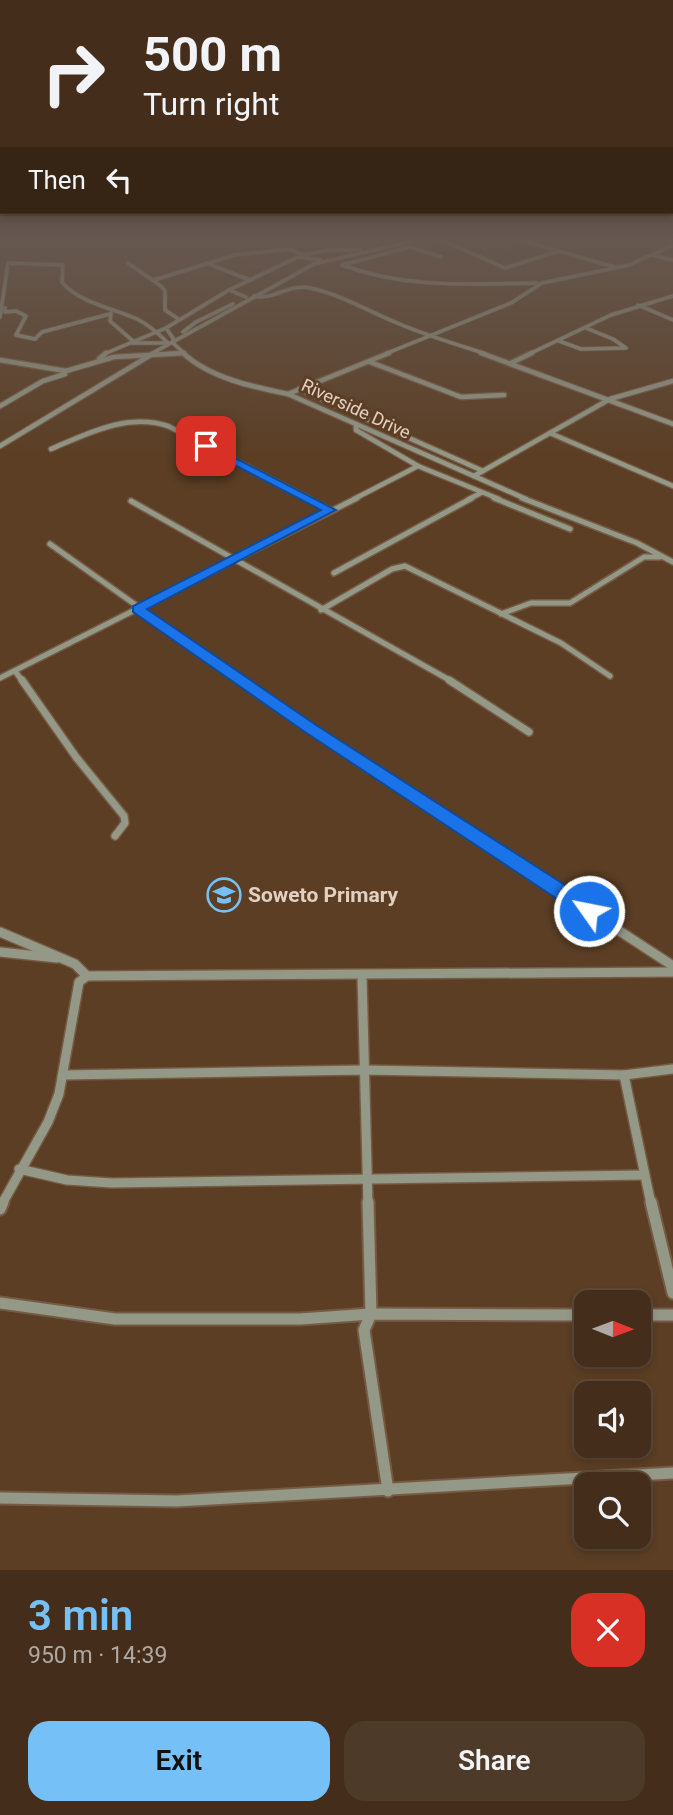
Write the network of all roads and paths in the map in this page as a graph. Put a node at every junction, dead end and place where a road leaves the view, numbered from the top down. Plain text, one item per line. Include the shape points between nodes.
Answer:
1 (19, 312) edge
2 (119, 312) edge
3 (168, 312) edge
4 (189, 312) edge
5 (215, 312) edge
6 (227, 312) edge
7 (372, 312) edge
8 (489, 312) edge
9 (621, 312) edge
10 (654, 312) edge
11 (110, 314) joint
12 (184, 315) junction
13 (177, 318) junction
14 (673, 320) edge
15 (196, 322) junction
16 (166, 328) junction
17 (586, 328) junction
18 (156, 331) junction
19 (433, 336) junction
20 (171, 341) junction
21 (559, 341) junction
22 (130, 342) junction
23 (152, 353) junction
24 (184, 353) junction
25 (99, 359) junction
26 (0, 360) edge
27 (370, 361) junction
28 (511, 363) junction
29 (79, 369) junction
30 (673, 381) edge
31 (299, 389) junction
32 (288, 394) junction
33 (504, 396) dead end
34 (610, 399) junction
35 (0, 406) edge
36 (673, 424) edge
37 (355, 425) junction
38 (550, 433) junction
39 (0, 446) edge
40 (51, 449) dead end
41 (418, 466) junction
42 (483, 471) junction
43 (474, 476) junction
44 (673, 486) edge
45 (481, 493) junction
46 (131, 501) dead end
47 (330, 510) junction
48 (570, 529) dead end
49 (50, 544) dead end
50 (666, 558) junction
51 (235, 561) junction
52 (673, 562) edge
53 (334, 573) dead end
54 (137, 609) junction
55 (321, 610) junction
56 (501, 614) junction
57 (15, 671) junction
58 (1, 675) edge
59 (610, 676) dead end
60 (529, 732) dead end
61 (115, 836) dead end
62 (0, 932) edge
63 (0, 952) edge
64 (65, 959) junction
65 (673, 966) edge
66 (673, 972) edge
67 (87, 976) junction
68 (362, 976) junction
69 (673, 1069) edge
70 (365, 1070) junction
71 (63, 1075) junction
72 (624, 1075) junction
73 (19, 1169) junction
74 (644, 1175) junction
75 (369, 1179) junction
76 (4, 1191) edge
77 (0, 1209) edge
78 (673, 1293) edge
79 (0, 1303) edge
80 (371, 1314) junction
81 (574, 1315) edge
82 (651, 1315) edge
83 (673, 1315) edge
84 (673, 1473) edge
85 (388, 1491) junction
86 (0, 1498) edge

1 - 11 street via 26,316 16,335 36,339 42,332
2 - 18 street
3 - 13 street
4 - 12 street
5 - 15 street
6 - 20 street
7 - 19 street
8 - 19 street, Riverside Drive
9 - 17 street
10 - 14 street
11 - 22 street via 111,322
12 - 13 street
12 - 15 street
13 - 16 street
15 - 20 street
16 - 18 street
16 - 20 street
17 - 21 street
17 - 21 street via 626,348 581,349
18 - 20 street
18 - 22 street
19 - 27 street, Riverside Drive
19 - 28 street
20 - 22 street
20 - 23 street
20 - 24 street
21 - 28 street
22 - 25 street
23 - 24 street
23 - 25 street
23 - 39 street
24 - 32 street via 196,364 237,382
25 - 29 street
26 - 29 street via 51,370
27 - 31 street, Riverside Drive
27 - 33 street via 461,397
28 - 34 street
29 - 35 street via 43,381
30 - 34 street
31 - 32 street, Riverside Drive
31 - 42 street
32 - 37 street, Riverside Drive
34 - 36 street
34 - 38 street
37 - 41 street via 356,430
37 - 43 street, Riverside Drive
38 - 42 street
38 - 44 street
40 - 47 street via 118,425 151,420
41 - 45 street
41 - 47 street
42 - 43 street
43 - 50 street, Riverside Drive
45 - 48 street
45 - 53 street
46 - 51 street
47 - 51 street
49 - 54 street
50 - 52 street, Riverside Drive
50 - 56 street via 644,557 570,603 531,603
51 - 54 street
51 - 55 street
54 - 57 street
54 - 65 street via 310,729
55 - 56 street via 391,569 405,566
55 - 60 street via 477,696
56 - 59 street via 561,643
57 - 58 street
57 - 61 street via 124,816 125,823
62 - 64 street
63 - 64 street
64 - 67 street
66 - 68 street
67 - 68 street
67 - 71 street via 79,982
68 - 70 street
69 - 72 street
70 - 71 street
70 - 72 street
70 - 75 street
71 - 73 street via 49,1121
72 - 74 street
73 - 75 street via 67,1180 111,1183
73 - 76 street
74 - 75 street
74 - 78 street
75 - 80 street
76 - 77 street
79 - 80 street via 114,1319 300,1320
80 - 81 street
80 - 85 street via 364,1329 366,1353
82 - 83 street
84 - 85 street
85 - 86 street via 177,1501

